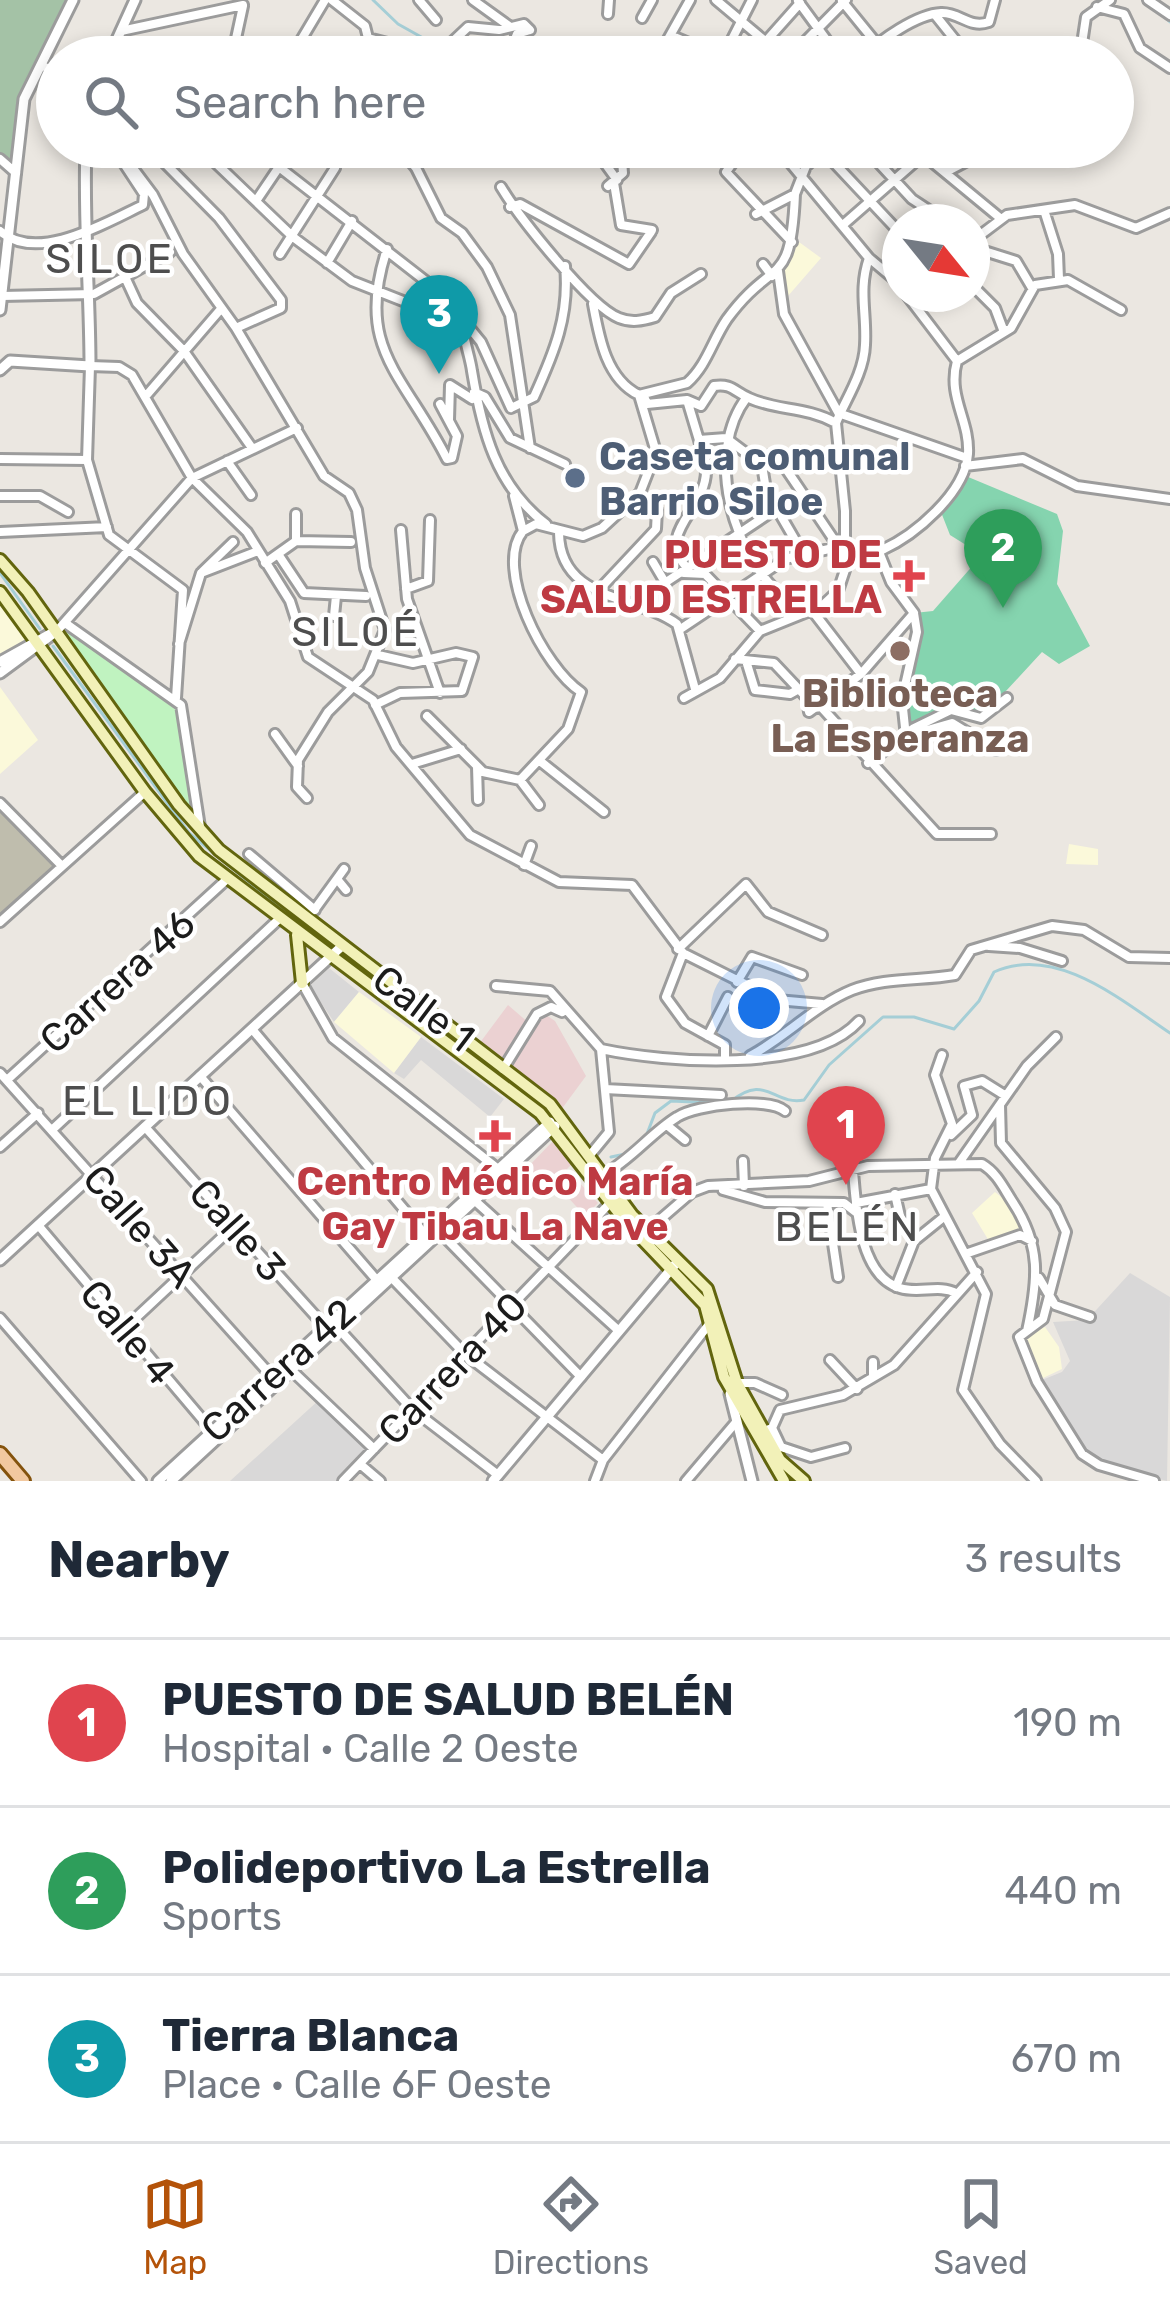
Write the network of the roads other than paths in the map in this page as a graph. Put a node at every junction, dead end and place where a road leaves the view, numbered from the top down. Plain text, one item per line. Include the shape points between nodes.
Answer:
1 (73, 0) edge
2 (135, 0) edge
3 (329, 0) edge
4 (419, 0) edge
5 (609, 0) edge
6 (652, 0) edge
7 (690, 0) edge
8 (716, 0) edge
9 (752, 0) edge
10 (1110, 0) edge
11 (1148, 0) edge
12 (480, 1) edge
13 (844, 1) edge
14 (993, 1) edge
15 (244, 2) edge
16 (798, 2) edge
17 (1097, 8) junction
18 (608, 14) dead end
19 (1170, 15) edge
20 (936, 16) junction
21 (642, 18) dead end
22 (436, 20) dead end
23 (738, 21) junction
24 (509, 26) junction
25 (818, 28) junction
26 (121, 31) junction
27 (55, 36) edge
28 (119, 36) edge
29 (237, 36) edge
30 (305, 36) edge
31 (368, 36) edge
32 (456, 36) edge
33 (516, 36) edge
34 (672, 36) edge
35 (731, 36) edge
36 (759, 36) edge
37 (768, 36) edge
38 (809, 36) edge
39 (824, 36) edge
40 (871, 36) edge
41 (891, 36) edge
42 (952, 36) edge
43 (1082, 36) edge
44 (1170, 68) edge
45 (36, 76) edge
46 (0, 159) edge
47 (86, 168) edge
48 (126, 168) edge
49 (132, 168) edge
50 (171, 168) edge
51 (221, 168) edge
52 (278, 168) edge
53 (280, 168) edge
54 (335, 168) dead end
55 (416, 168) edge
56 (605, 168) edge
57 (623, 168) edge
58 (729, 168) edge
59 (795, 168) edge
60 (806, 168) edge
61 (840, 168) edge
62 (883, 168) edge
63 (911, 168) edge
64 (938, 168) edge
65 (954, 168) edge
66 (945, 173) junction
67 (17, 174) junction
68 (800, 174) junction
69 (613, 183) junction
70 (897, 183) junction
71 (501, 187) dead end
72 (316, 194) junction
73 (795, 194) junction
74 (256, 201) junction
75 (867, 203) junction
76 (513, 204) junction
77 (924, 204) edge
78 (760, 210) junction
79 (1044, 210) junction
80 (1170, 213) edge
81 (882, 216) edge
82 (1000, 218) junction
83 (352, 221) junction
84 (844, 224) junction
85 (990, 228) edge
86 (0, 231) edge
87 (85, 233) junction
88 (293, 237) junction
89 (794, 239) junction
90 (10, 240) junction
91 (387, 249) junction
92 (990, 251) edge
93 (170, 252) dead end
94 (280, 254) dead end
95 (869, 258) junction
96 (327, 263) junction
97 (763, 265) dead end
98 (565, 266) junction
99 (882, 269) edge
100 (701, 274) dead end
101 (775, 274) junction
102 (124, 278) junction
103 (1063, 280) junction
104 (579, 282) junction
105 (568, 286) junction
106 (374, 287) junction
107 (1032, 288) junction
108 (90, 294) junction
109 (593, 303) junction
110 (990, 303) edge
111 (1, 304) edge
112 (448, 305) junction
113 (220, 310) junction
114 (1120, 310) dead end
115 (920, 312) edge
116 (464, 323) junction
117 (236, 328) junction
118 (1004, 332) junction
119 (184, 351) junction
120 (957, 361) junction
121 (90, 366) junction
122 (0, 370) edge
123 (641, 395) junction
124 (474, 396) junction
125 (145, 397) junction
126 (747, 397) junction
127 (687, 400) junction
128 (440, 404) dead end
129 (524, 405) junction
130 (840, 417) junction
131 (449, 420) junction
132 (297, 428) junction
133 (697, 437) junction
134 (726, 442) junction
135 (252, 448) junction
136 (530, 448) junction
137 (0, 459) edge
138 (87, 460) junction
139 (227, 461) junction
140 (966, 462) junction
141 (565, 464) dead end
142 (762, 465) junction
143 (192, 478) junction
144 (640, 493) junction
145 (251, 495) dead end
146 (0, 496) edge
147 (514, 496) junction
148 (1170, 500) edge
149 (776, 509) junction
150 (68, 512) dead end
151 (296, 514) dead end
152 (430, 520) dead end
153 (542, 525) junction
154 (107, 527) junction
155 (401, 530) dead end
156 (523, 531) junction
157 (0, 532) edge
158 (560, 533) junction
159 (737, 535) junction
160 (296, 541) junction
161 (233, 542) dead end
162 (351, 542) dead end
163 (842, 549) junction
164 (132, 551) junction
165 (258, 551) junction
166 (802, 552) junction
167 (879, 552) junction
168 (278, 554) junction
169 (0, 560) edge
170 (266, 562) junction
171 (653, 562) dead end
172 (685, 571) junction
173 (201, 573) junction
174 (765, 573) junction
175 (288, 574) junction
176 (277, 580) junction
177 (666, 584) junction
178 (406, 589) junction
179 (0, 592) edge
180 (597, 593) junction
181 (336, 596) junction
182 (366, 596) dead end
183 (783, 597) dead end
184 (729, 599) junction
185 (630, 606) junction
186 (811, 609) junction
187 (914, 614) junction
188 (334, 616) dead end
189 (62, 628) junction
190 (679, 630) junction
191 (763, 630) junction
192 (421, 642) junction
193 (38, 643) junction
194 (178, 644) junction
195 (378, 655) junction
196 (431, 659) junction
197 (735, 659) junction
198 (0, 662) edge
199 (413, 663) junction
200 (747, 664) junction
201 (0, 673) edge
202 (861, 674) junction
203 (354, 686) junction
204 (695, 689) junction
205 (799, 689) junction
206 (440, 693) junction
207 (176, 698) junction
208 (684, 698) dead end
209 (1007, 698) dead end
210 (375, 704) junction
211 (821, 708) junction
212 (428, 716) dead end
213 (275, 734) dead end
214 (449, 736) junction
215 (906, 737) junction
216 (461, 749) junction
217 (995, 750) dead end
218 (436, 754) junction
219 (540, 761) junction
220 (412, 764) junction
221 (868, 764) junction
222 (298, 766) junction
223 (477, 766) junction
224 (520, 780) junction
225 (145, 792) junction
226 (307, 798) dead end
227 (478, 800) dead end
228 (0, 803) edge
229 (539, 805) dead end
230 (604, 812) dead end
231 (201, 831) junction
232 (987, 835) dead end
233 (531, 846) dead end
234 (249, 854) dead end
235 (524, 865) junction
236 (58, 866) junction
237 (344, 869) dead end
238 (337, 879) junction
239 (226, 880) junction
240 (346, 890) dead end
241 (311, 915) junction
242 (279, 920) junction
243 (0, 922) edge
244 (296, 932) junction
245 (822, 935) dead end
246 (981, 945) junction
247 (342, 946) junction
248 (681, 951) junction
249 (330, 957) junction
250 (1170, 958) edge
251 (1062, 961) dead end
252 (802, 975) dead end
253 (302, 983) junction
254 (737, 983) junction
255 (496, 986) dead end
256 (728, 997) dead end
257 (821, 1004) junction
258 (563, 1012) junction
259 (859, 1021) dead end
260 (251, 1029) junction
261 (708, 1036) junction
262 (1056, 1036) dead end
263 (601, 1049) junction
264 (942, 1055) dead end
265 (750, 1056) junction
266 (725, 1057) junction
267 (503, 1069) junction
268 (4, 1076) edge
269 (200, 1076) junction
270 (605, 1089) junction
271 (721, 1094) dead end
272 (1003, 1101) junction
273 (785, 1112) dead end
274 (38, 1113) junction
275 (556, 1121) junction
276 (668, 1126) junction
277 (145, 1127) junction
278 (53, 1129) junction
279 (949, 1137) junction
280 (685, 1141) dead end
281 (0, 1148) edge
282 (590, 1155) junction
283 (743, 1161) dead end
284 (958, 1164) junction
285 (933, 1165) junction
286 (853, 1171) junction
287 (501, 1172) junction
288 (95, 1173) junction
289 (603, 1175) junction
290 (744, 1186) junction
291 (722, 1189) junction
292 (931, 1189) junction
293 (895, 1194) junction
294 (472, 1198) junction
295 (610, 1203) junction
296 (827, 1203) junction
297 (857, 1208) junction
298 (945, 1216) junction
299 (902, 1225) dead end
300 (38, 1226) junction
301 (234, 1226) junction
302 (438, 1230) junction
303 (647, 1231) junction
304 (428, 1238) junction
305 (1033, 1241) junction
306 (968, 1253) junction
307 (0, 1260) edge
308 (675, 1265) junction
309 (546, 1269) junction
310 (977, 1272) junction
311 (183, 1274) junction
312 (389, 1274) junction
313 (838, 1277) dead end
314 (1039, 1277) junction
315 (379, 1283) junction
316 (896, 1287) junction
317 (956, 1294) junction
318 (1049, 1300) junction
319 (509, 1308) junction
320 (1090, 1317) dead end
321 (0, 1318) edge
322 (710, 1323) junction
323 (332, 1327) junction
324 (124, 1328) junction
325 (619, 1330) junction
326 (1023, 1334) junction
327 (465, 1354) junction
328 (830, 1360) dead end
329 (874, 1362) dead end
330 (288, 1367) junction
331 (874, 1375) junction
332 (580, 1377) junction
333 (275, 1380) junction
334 (733, 1386) junction
335 (856, 1388) junction
336 (782, 1395) dead end
337 (412, 1409) junction
338 (547, 1418) junction
339 (737, 1420) junction
340 (768, 1430) junction
341 (215, 1435) junction
342 (845, 1448) dead end
343 (374, 1449) junction
344 (0, 1454) edge
345 (603, 1460) junction
346 (360, 1464) junction
347 (495, 1478) edge
348 (23, 1481) edge
349 (141, 1481) edge
350 (158, 1481) edge
351 (171, 1481) edge
352 (344, 1481) edge
353 (380, 1481) edge
354 (595, 1481) edge
355 (686, 1481) edge
356 (752, 1481) edge
357 (784, 1481) edge
358 (804, 1481) edge
359 (1036, 1481) edge
360 (1154, 1481) edge

1 - 27 street
2 - 26 street
3 - 30 street
3 - 31 street
4 - 22 street
5 - 18 street
6 - 21 street
7 - 34 street
8 - 23 street
9 - 23 street
10 - 17 street
11 - 19 street
12 - 24 street
13 - 25 street
13 - 40 street
14 - 20 street via 993,16 980,26
15 - 26 street
15 - 29 street
16 - 25 street
16 - 37 street
17 - 43 street
17 - 44 street via 1124,14 1140,48
20 - 41 street
20 - 42 street
23 - 35 street
23 - 36 street
24 - 32 street via 471,27
24 - 33 street via 530,30
25 - 38 street
25 - 39 street
26 - 28 street
45 - 67 street via 25,99
46 - 67 street
47 - 87 street
48 - 87 street via 145,202
49 - 113 street
50 - 117 street via 283,307
51 - 74 street
52 - 74 street
53 - 72 street
54 - 72 street
55 - 129 street via 441,218 462,233 501,295 517,336
56 - 69 street
57 - 69 street
58 - 78 street
59 - 68 street
60 - 68 street
61 - 75 street
62 - 70 street
63 - 70 street
64 - 66 street
65 - 66 street
66 - 82 street
67 - 90 street
68 - 73 street
68 - 84 street
69 - 76 street via 621,225 652,230 628,264
70 - 75 street
70 - 77 street
71 - 76 street
72 - 83 street
72 - 88 street
73 - 78 street
73 - 89 street
74 - 88 street
75 - 81 street
75 - 84 street
76 - 98 street
78 - 89 street
79 - 80 street via 1088,207 1136,228
79 - 82 street
79 - 103 street
82 - 85 street
83 - 91 street
83 - 96 street
84 - 95 street
86 - 90 street
87 - 90 street
87 - 108 street
88 - 94 street
88 - 96 street
89 - 101 street
90 - 111 street
91 - 106 street
91 - 112 street
92 - 107 street via 1016,261
93 - 102 street
95 - 99 street
95 - 130 street via 860,295 865,349
96 - 106 street
97 - 101 street
98 - 104 street
98 - 105 street
100 - 109 street via 647,320 625,321
101 - 123 street via 727,320 687,383
101 - 130 street via 784,314
102 - 108 street
102 - 119 street
103 - 107 street
103 - 114 street
104 - 105 street
104 - 109 street
105 - 129 street via 557,349
106 - 112 street via 436,314
106 - 131 street via 376,340 447,459 458,443
107 - 118 street via 1022,315
108 - 111 street
108 - 121 street
109 - 123 street via 611,366 622,386
110 - 118 street
112 - 116 street
113 - 117 street
113 - 119 street
115 - 120 street
116 - 124 street
116 - 129 street via 482,342 511,408
117 - 132 street
118 - 120 street
119 - 125 street
119 - 135 street
120 - 140 street via 952,390
121 - 122 street via 10,361
121 - 125 street via 126,370
121 - 138 street
123 - 127 street via 647,404
123 - 144 street via 656,452
124 - 131 street via 450,385
124 - 136 street via 485,397 510,438
124 - 147 street
125 - 143 street
126 - 127 street via 718,384 705,405
126 - 130 street
126 - 134 street
127 - 133 street
128 - 131 street
129 - 136 street
130 - 140 street
130 - 163 street
132 - 135 street
132 - 195 street via 324,476 349,493 357,510 365,568 385,621
133 - 134 street
133 - 172 street via 706,474 673,548
134 - 142 street
134 - 159 street
135 - 139 street
136 - 141 street
137 - 138 street
138 - 154 street
139 - 143 street
139 - 145 street
140 - 148 street via 1023,459 1077,486
140 - 167 street via 940,507
142 - 149 street
142 - 163 street via 778,457
143 - 164 street
143 - 165 street
144 - 158 street via 592,534
144 - 180 street via 657,510 656,529
146 - 150 street via 40,496
147 - 153 street
147 - 156 street
149 - 159 street
149 - 166 street
151 - 160 street
152 - 178 street via 428,581
153 - 156 street
153 - 158 street
154 - 157 street
154 - 164 street
155 - 178 street
156 - 219 street via 513,553 531,634 581,692 568,729
158 - 180 street via 560,550
159 - 172 street
159 - 174 street
160 - 162 street
160 - 168 street
161 - 173 street
163 - 166 street
163 - 167 street
163 - 186 street via 838,591
164 - 189 street
164 - 194 street via 183,590
165 - 170 street
165 - 173 street
166 - 174 street
167 - 187 street
168 - 170 street
168 - 175 street
169 - 189 main road, Calle 1
170 - 176 street
171 - 177 street
172 - 177 street
172 - 184 street via 705,574
173 - 194 street
174 - 183 street
174 - 184 street
175 - 176 street
175 - 181 street via 304,593
176 - 203 street via 308,657
177 - 185 street
178 - 192 street
179 - 193 main road, Calle 1
180 - 185 street
181 - 182 street
181 - 188 street
184 - 190 street
184 - 191 street
185 - 190 street
186 - 191 street
186 - 202 street
187 - 202 street
187 - 215 street via 902,698
189 - 193 street
189 - 207 street
189 - 231 main road, Calle 1
190 - 204 street
191 - 197 street
192 - 196 street
192 - 199 street
193 - 198 street
193 - 201 street
193 - 225 main road, Calle 1
194 - 207 street
195 - 199 street
195 - 203 street
196 - 199 street
196 - 206 street
196 - 206 street via 472,653 464,691
197 - 200 street
197 - 204 street via 714,683
200 - 205 street via 774,663
200 - 205 street via 755,690
202 - 211 street
203 - 210 street
203 - 222 street via 328,712
204 - 208 street
205 - 211 street via 809,712
206 - 210 street via 400,693
207 - 231 street
209 - 215 street via 981,718 951,710
210 - 220 street
211 - 221 street
212 - 214 street
213 - 222 street
214 - 216 street
214 - 218 street
215 - 217 street via 952,724
215 - 221 street
216 - 218 street
216 - 223 street
218 - 220 street
219 - 224 street
219 - 230 street
220 - 235 street via 470,835
221 - 232 street via 937,834
222 - 226 street via 297,788
223 - 224 street
223 - 227 street
224 - 229 street
225 - 236 street
225 - 239 main road, Calle 1
228 - 236 street
231 - 241 main road, Calle 1
233 - 235 street
234 - 241 street
235 - 248 street via 564,884 632,885
236 - 243 street
237 - 238 street
238 - 240 street
238 - 241 street
239 - 242 main road, Calle 1
239 - 268 street, Carrera 46
241 - 247 main road, Calle 1
242 - 244 main road, Calle 1
242 - 278 street
244 - 249 main road, Calle 1
244 - 253 main road
245 - 248 street via 768,912 746,884
246 - 250 street via 1052,926 1084,930 1129,957
246 - 251 street
246 - 257 street via 955,975 872,984
247 - 249 street
247 - 267 main road, Calle 1
248 - 254 street
248 - 261 street via 666,997
249 - 253 street
249 - 275 main road, Calle 1
252 - 254 street via 752,957
253 - 260 street
253 - 287 street via 332,1038
254 - 257 street via 777,1000
255 - 258 street via 550,991
256 - 261 street
257 - 265 street
258 - 263 street
258 - 267 street via 537,1014
259 - 265 street via 844,1037 800,1055
260 - 269 street
260 - 304 street
261 - 266 street via 725,1045
262 - 272 street
263 - 266 street via 675,1060
263 - 270 street
264 - 279 street via 935,1075 950,1111
265 - 266 street
267 - 275 main road, Calle 1
268 - 274 street, Calle 3A
269 - 277 street
269 - 315 street
270 - 271 street
270 - 282 street via 609,1132
272 - 279 street via 992,1083 964,1086 972,1115
272 - 284 street
272 - 318 street via 1001,1143 1066,1232
273 - 276 street via 754,1100 682,1114
274 - 278 street, Calle 3A
274 - 281 street
275 - 282 main road, Calle 1
275 - 287 street, Carrera 42
275 - 295 main road, Calle 1
276 - 280 street
276 - 289 street
277 - 288 street
277 - 301 street, Calle 3
278 - 288 street, Calle 3A
279 - 285 street
282 - 289 main road, Calle 1
283 - 290 street
284 - 285 street
284 - 305 street via 994,1171
285 - 286 street
285 - 292 street
286 - 290 street
286 - 297 street
287 - 294 street, Carrera 42
288 - 300 street
288 - 311 street, Calle 3A
289 - 303 main road, Calle 1
290 - 291 street
291 - 296 street via 765,1202
291 - 303 street via 692,1192
292 - 293 street
292 - 298 street
293 - 297 street
293 - 299 street
294 - 302 street, Carrera 42
294 - 309 street
295 - 308 main road, Calle 1
295 - 309 street, Carrera 40
296 - 297 street
296 - 313 street
297 - 316 street via 872,1259
298 - 306 street
298 - 316 street via 914,1241
300 - 307 street
300 - 324 street, Calle 4
301 - 311 street
301 - 323 street, Calle 3
302 - 304 street, Carrera 42
302 - 319 street
303 - 308 main road, Calle 1
304 - 312 street, Carrera 42
305 - 306 street via 1012,1237
305 - 314 street
306 - 310 street
308 - 322 main road, Calle 1
308 - 325 street
308 - 334 main road, Calle 1 via 714,1300
309 - 319 street, Carrera 40
309 - 325 street
310 - 317 street
310 - 359 street via 985,1312 963,1390
311 - 324 street
311 - 333 street, Calle 3A
312 - 315 street, Carrera 42
312 - 327 street
314 - 318 street
314 - 326 street
315 - 323 street, Carrera 42
316 - 317 street
317 - 331 street via 894,1365
318 - 320 street
318 - 326 street via 1043,1318
319 - 327 street, Carrera 40
319 - 332 street
321 - 349 street
322 - 334 main road, Calle 1
322 - 345 street
323 - 330 street, Carrera 42
323 - 337 street, Calle 3
324 - 341 street, Calle 4
325 - 332 street
326 - 360 street via 1037,1382 1082,1454
327 - 337 street, Carrera 40
327 - 338 street
328 - 335 street
329 - 331 street
330 - 333 street, Carrera 42
330 - 343 street
331 - 335 street
332 - 338 street
333 - 341 street, Carrera 42
334 - 336 street via 755,1383
334 - 339 street
334 - 340 main road, Calle 1
334 - 357 main road, Calle 1
335 - 340 street via 780,1410
337 - 343 street, Carrera 40
337 - 347 street, Calle 3
338 - 345 street
338 - 347 street
339 - 355 street
339 - 356 street
340 - 342 street via 786,1452
340 - 358 main road, Calle 1 via 780,1460
341 - 350 street, Carrera 42
341 - 351 street, Carrera 42
343 - 346 street, Carrera 40
344 - 348 main road
345 - 354 street
346 - 352 street, Carrera 40
346 - 353 street

